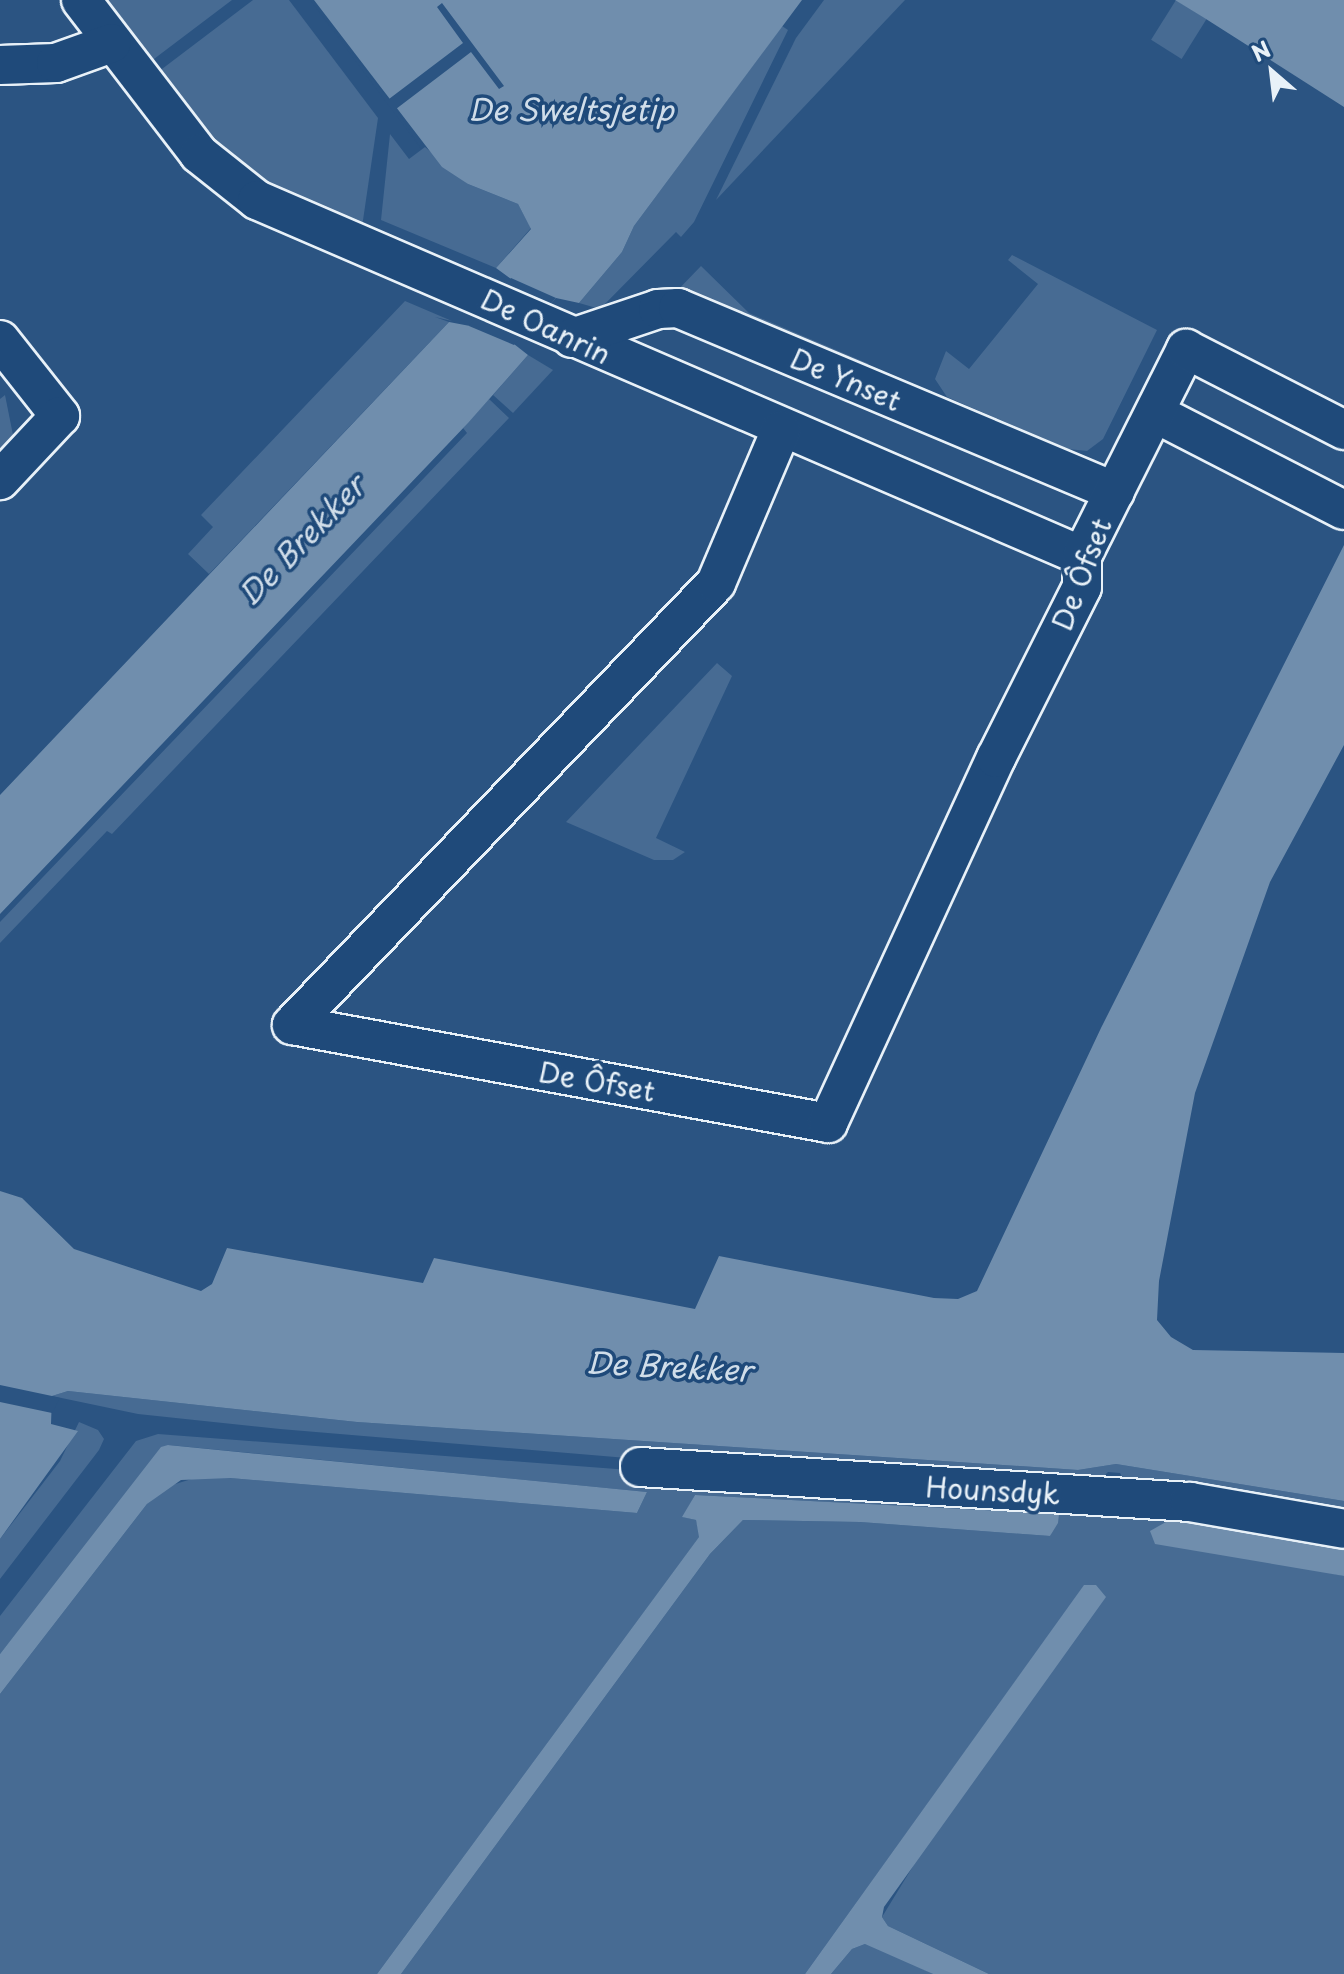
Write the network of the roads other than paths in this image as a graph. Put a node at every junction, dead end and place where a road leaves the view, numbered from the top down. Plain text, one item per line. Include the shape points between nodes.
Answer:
1 (81, 0) edge
2 (112, 43) junction
3 (0, 65) edge
4 (0, 340) edge
5 (582, 343) junction
6 (1155, 413) junction
7 (781, 430) junction
8 (1344, 430) edge
9 (0, 480) edge
10 (1115, 492) junction
11 (1344, 510) edge
12 (1082, 556) junction
13 (640, 1467) dead end
14 (1344, 1529) edge

1 - 2 street, De Oanrin
2 - 3 street via 56,63
2 - 5 street, De Oanrin via 199,154 257,200
4 - 9 street via 60,416
5 - 7 street, De Oanrin
5 - 10 street, De Ynset via 658,309 678,308
6 - 8 street, De Ôfset via 1186,349
6 - 10 street, De Ôfset
6 - 11 street
7 - 12 street, De Oanrin
7 - 12 street, De Ôfset via 716,583 292,1025 828,1123 996,758 1082,587
10 - 12 street, De Ôfset
13 - 14 street, Hounsdyk via 1190,1502

